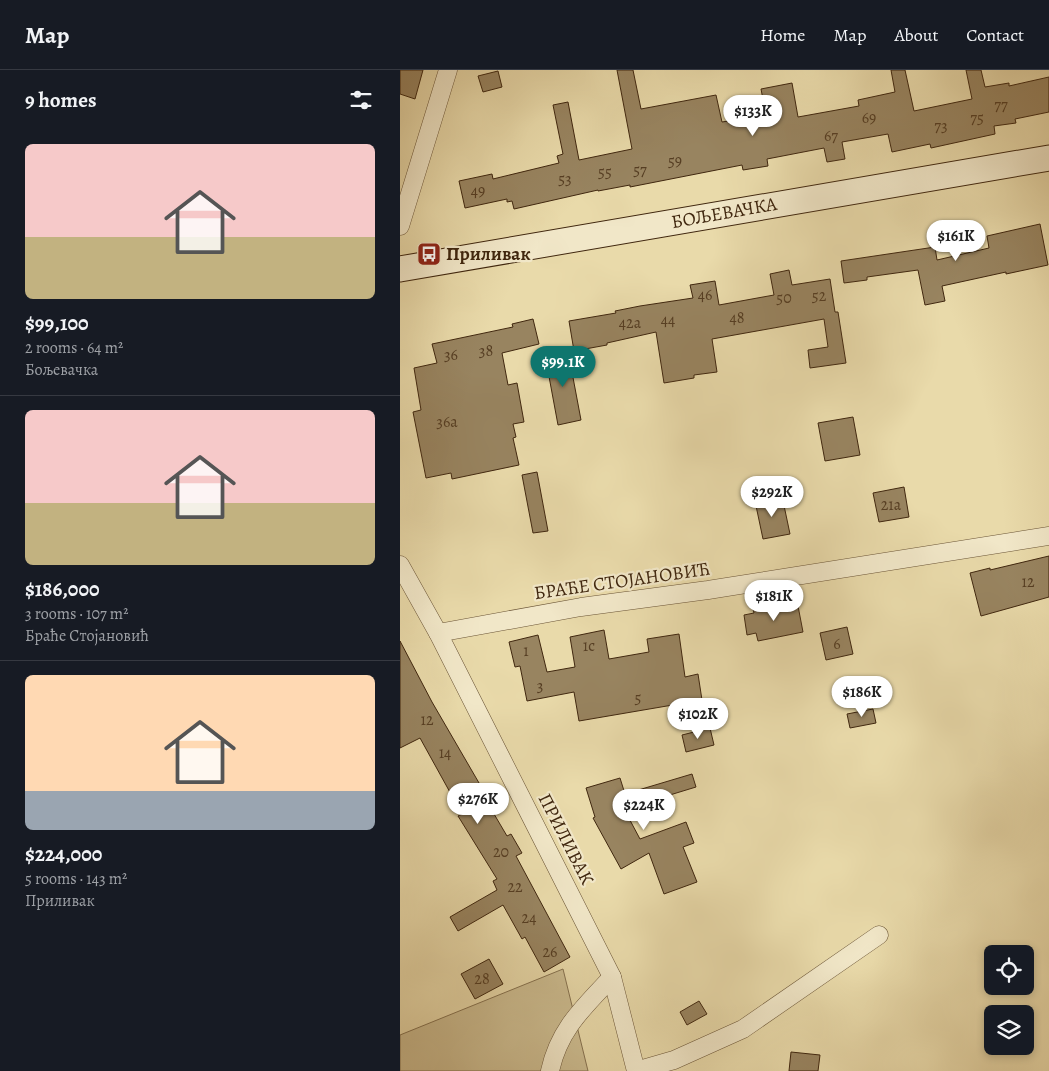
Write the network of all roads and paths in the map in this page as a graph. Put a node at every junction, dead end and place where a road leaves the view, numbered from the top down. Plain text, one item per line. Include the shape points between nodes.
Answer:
1 (448, 70) edge
2 (1049, 158) edge
3 (400, 226) edge
4 (400, 269) edge
5 (1049, 536) edge
6 (400, 565) edge
7 (438, 633) junction
8 (880, 934) dead end
9 (612, 977) junction
10 (550, 1071) edge
11 (636, 1071) edge

1 - 3 street
2 - 4 main road, БОЉЕВАЧКА
5 - 7 street, БРАЋЕ СТОЈАНОВИЋ via 581,607
6 - 7 street, ПРИЛИВАК
7 - 9 street, ПРИЛИВАК
8 - 11 street via 742,1029 674,1060
9 - 10 street via 570,1023
9 - 11 street, ПРИЛИВАК

